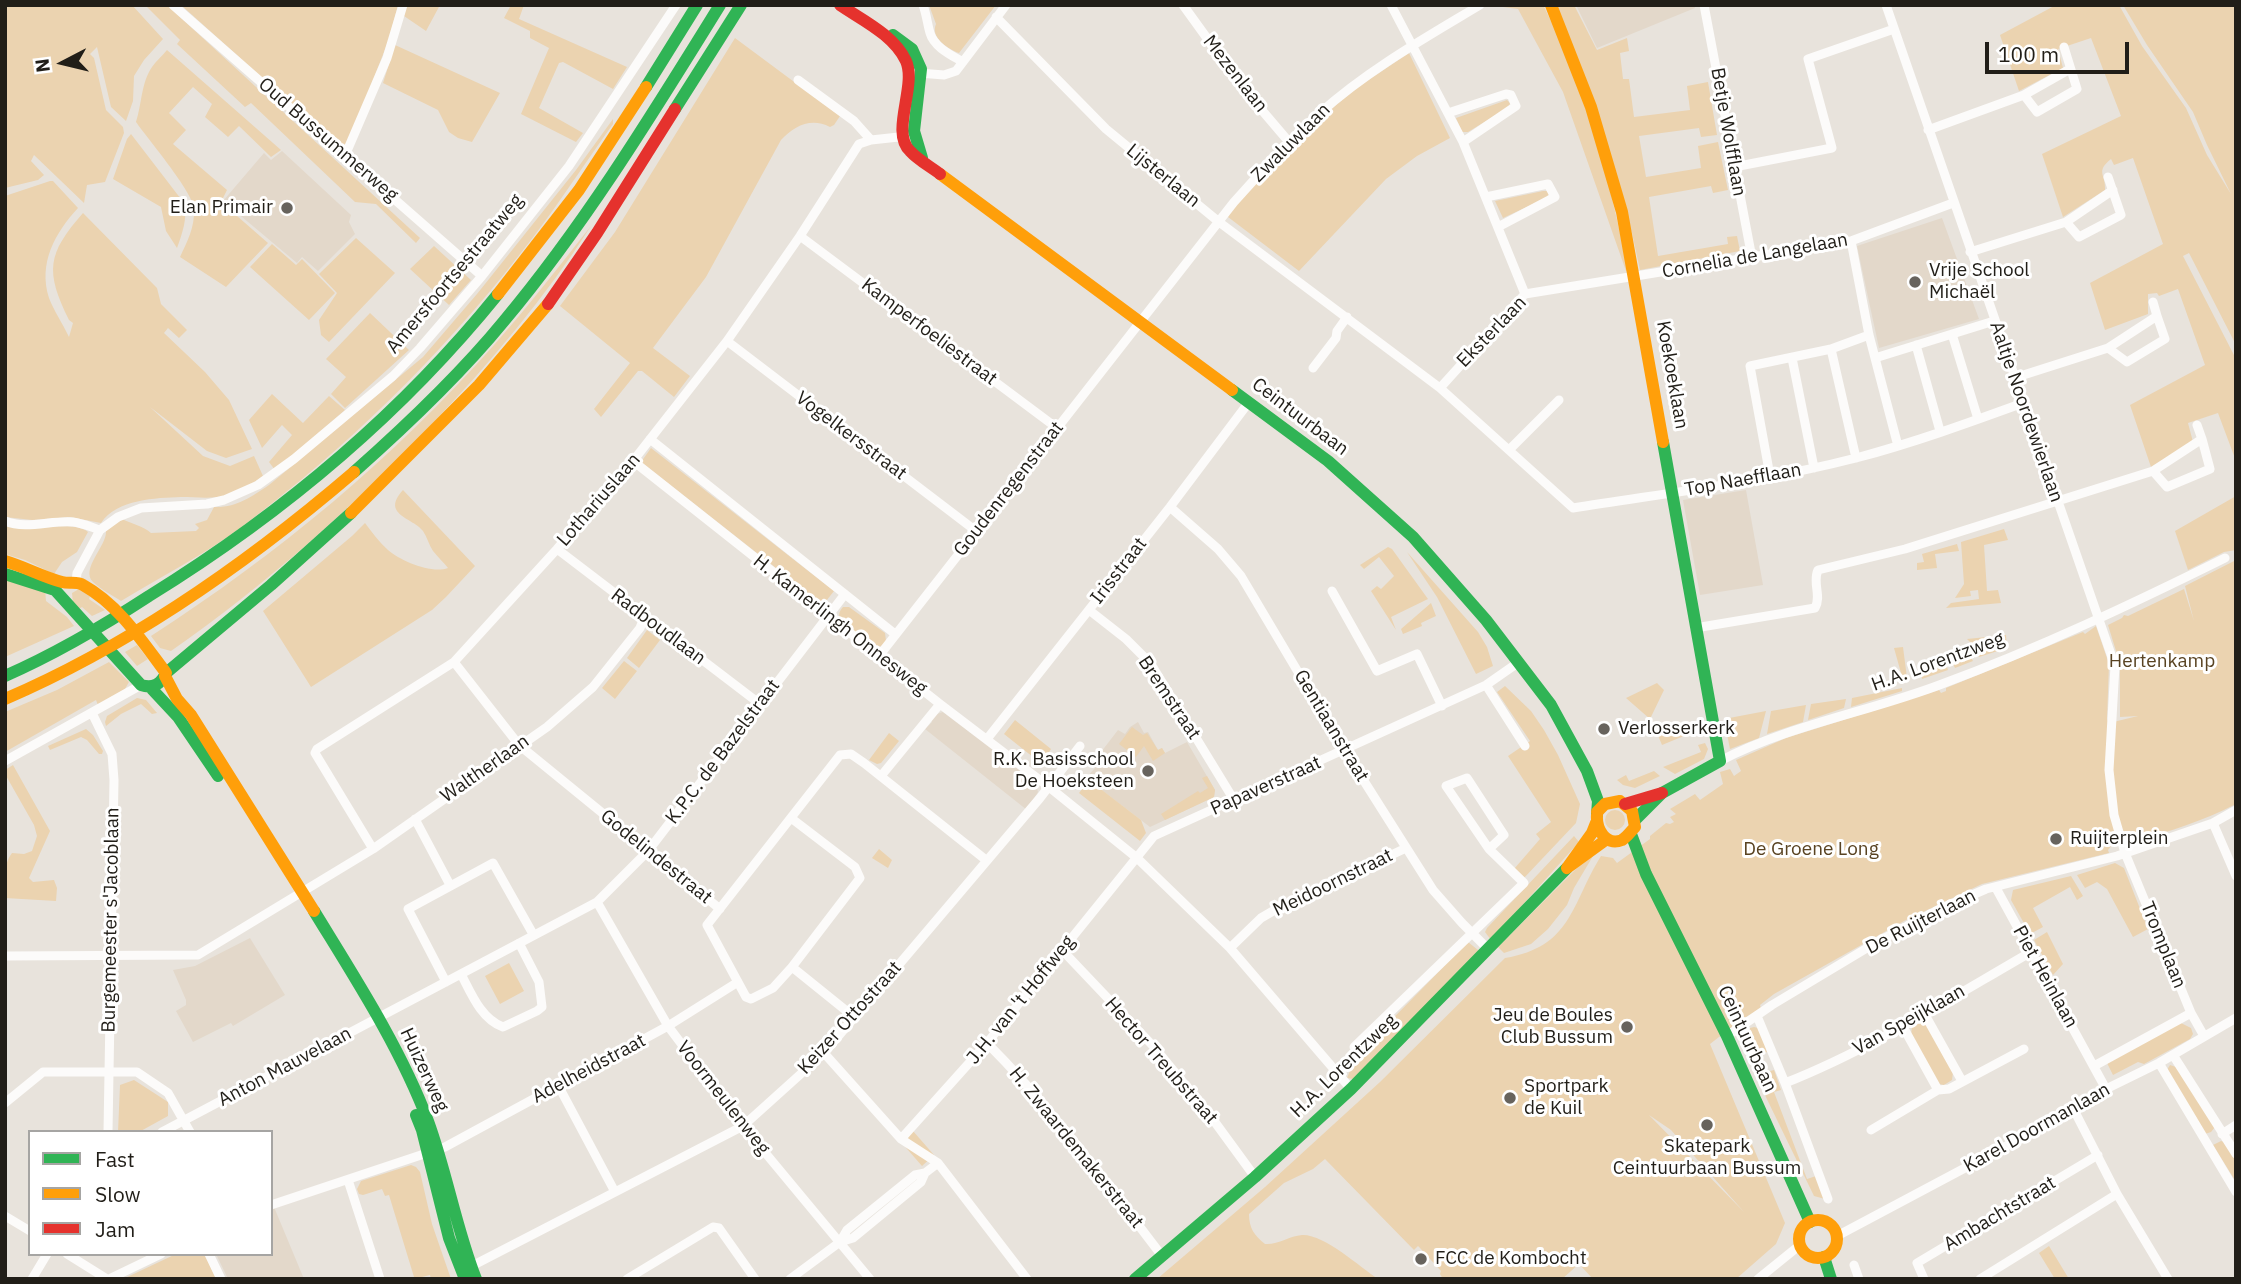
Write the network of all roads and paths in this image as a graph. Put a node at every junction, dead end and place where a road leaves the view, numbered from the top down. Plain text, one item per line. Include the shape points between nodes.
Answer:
1 (173, 5) edge
2 (403, 5) edge
3 (676, 5) edge
4 (697, 5) edge
5 (720, 5) edge
6 (741, 5) edge
7 (840, 5) edge
8 (856, 5) edge
9 (923, 5) edge
10 (1006, 5) edge
11 (1183, 5) edge
12 (1391, 5) edge
13 (1480, 5) edge
14 (1551, 5) edge
15 (1704, 5) edge
16 (1886, 5) edge
17 (996, 17) junction
18 (1894, 29) junction
19 (1413, 45) junction
20 (2064, 47) dead end
21 (963, 62) junction
22 (2070, 69) junction
23 (915, 72) junction
24 (799, 80) dead end
25 (2024, 95) junction
26 (1448, 113) junction
27 (1928, 130) junction
28 (908, 136) junction
29 (871, 140) junction
30 (1289, 142) junction
31 (1463, 142) junction
32 (344, 158) junction
33 (1734, 167) junction
34 (2108, 177) dead end
35 (2113, 190) junction
36 (1486, 197) junction
37 (1954, 202) junction
38 (1219, 222) junction
39 (2066, 222) junction
40 (1498, 227) junction
41 (800, 236) junction
42 (1851, 241) junction
43 (1970, 252) junction
44 (1752, 258) junction
45 (1635, 275) junction
46 (482, 276) junction
47 (1525, 294) junction
48 (2153, 302) dead end
49 (2157, 316) junction
50 (1347, 317) junction
51 (1994, 321) junction
52 (1140, 323) junction
53 (1952, 334) junction
54 (1869, 335) junction
55 (727, 341) junction
56 (1916, 345) junction
57 (2108, 348) junction
58 (1831, 349) junction
59 (1792, 358) junction
60 (1875, 358) junction
61 (1312, 368) dead end
62 (2014, 378) junction
63 (1440, 388) junction
64 (1559, 400) dead end
65 (1249, 402) junction
66 (2023, 403) junction
67 (1978, 419) junction
68 (2197, 425) dead end
69 (1057, 428) junction
70 (1940, 431) junction
71 (650, 439) junction
72 (2202, 439) junction
73 (1898, 446) junction
74 (1508, 450) junction
75 (1856, 458) junction
76 (633, 461) junction
77 (1815, 468) junction
78 (2153, 471) junction
79 (1770, 476) junction
80 (1672, 493) junction
81 (2057, 502) junction
82 (1170, 507) junction
83 (5, 521) edge
84 (100, 530) junction
85 (976, 531) junction
86 (557, 549) junction
87 (2225, 558) dead end
88 (5, 561) edge
89 (5, 575) edge
90 (74, 582) junction
91 (1332, 592) dead end
92 (845, 594) junction
93 (62, 597) junction
94 (1089, 610) junction
95 (829, 615) junction
96 (644, 618) junction
97 (2099, 620) junction
98 (1695, 628) junction
99 (895, 634) junction
100 (203, 640) junction
101 (154, 655) junction
102 (879, 656) junction
103 (454, 662) junction
104 (1519, 662) junction
105 (165, 674) junction
106 (5, 676) edge
107 (1486, 685) junction
108 (146, 686) junction
109 (5, 699) edge
110 (760, 704) junction
111 (940, 704) junction
112 (1442, 705) junction
113 (92, 713) junction
114 (987, 739) junction
115 (519, 745) junction
116 (1080, 746) dead end
117 (1525, 746) dead end
118 (1345, 751) junction
119 (5, 761) edge
120 (1720, 761) junction
121 (1587, 771) junction
122 (881, 776) junction
123 (1049, 786) junction
124 (1662, 793) junction
125 (1234, 800) junction
126 (1620, 802) junction
127 (2236, 810) edge
128 (791, 818) junction
129 (1597, 818) junction
130 (415, 819) junction
131 (1635, 820) junction
132 (2213, 823) junction
133 (1631, 834) junction
134 (1612, 840) junction
135 (1406, 848) junction
136 (373, 849) junction
137 (1489, 849) junction
138 (648, 851) junction
139 (2125, 853) junction
140 (1136, 858) junction
141 (986, 860) junction
142 (1567, 867) junction
143 (1646, 874) junction
144 (2236, 876) edge
145 (450, 885) junction
146 (1996, 888) junction
147 (298, 896) junction
148 (597, 902) junction
149 (720, 909) junction
150 (1471, 933) junction
151 (533, 934) junction
152 (519, 943) junction
153 (1230, 948) junction
154 (1062, 950) junction
155 (1489, 950) junction
156 (2031, 952) junction
157 (5, 956) edge
158 (110, 957) junction
159 (792, 967) junction
160 (461, 974) junction
161 (446, 982) junction
162 (738, 982) junction
163 (1924, 1013) junction
164 (2191, 1013) junction
165 (1757, 1016) junction
166 (854, 1017) junction
167 (2236, 1018) edge
168 (374, 1019) junction
169 (1902, 1025) junction
170 (668, 1026) junction
171 (1727, 1036) junction
172 (2204, 1036) junction
173 (987, 1043) junction
174 (1354, 1047) dead end
175 (2025, 1049) dead end
176 (824, 1053) junction
177 (2173, 1055) junction
178 (2158, 1063) junction
179 (2094, 1066) junction
180 (108, 1071) junction
181 (1962, 1082) junction
182 (1785, 1083) junction
183 (558, 1085) junction
184 (1351, 1088) junction
185 (2106, 1089) junction
186 (1938, 1090) junction
187 (5, 1103) edge
188 (2074, 1110) junction
189 (185, 1121) junction
190 (2236, 1125) edge
191 (743, 1126) junction
192 (108, 1130) edge
193 (166, 1130) edge
194 (189, 1130) edge
195 (1871, 1130) dead end
196 (2222, 1134) junction
197 (901, 1139) junction
198 (433, 1152) junction
199 (2236, 1154) edge
200 (2098, 1155) junction
201 (939, 1163) junction
202 (1255, 1177) junction
203 (348, 1181) junction
204 (615, 1192) junction
205 (2236, 1192) edge
206 (2116, 1194) junction
207 (1828, 1199) dead end
208 (273, 1204) edge
209 (5, 1216) edge
210 (1810, 1222) junction
211 (28, 1230) edge
212 (1837, 1236) junction
213 (840, 1242) junction
214 (1800, 1245) junction
215 (46, 1256) edge
216 (70, 1256) edge
217 (157, 1256) edge
218 (210, 1256) edge
219 (1162, 1256) junction
220 (1824, 1257) junction
221 (1854, 1265) dead end
222 (467, 1273) edge
223 (32, 1279) edge
224 (108, 1279) edge
225 (220, 1279) edge
226 (380, 1279) edge
227 (627, 1279) edge
228 (755, 1279) edge
229 (790, 1279) edge
230 (870, 1279) edge
231 (1027, 1279) edge
232 (1135, 1279) edge
233 (1758, 1279) edge
234 (1831, 1279) edge
235 (1859, 1279) edge
236 (1924, 1279) edge
237 (1980, 1279) edge
238 (2168, 1279) edge

1 - 32 street, Oud Bussummerweg
2 - 32 street via 387,58
3 - 46 street, Amersfoortsestraatweg via 569,166
4 - 106 main road via 629,114 537,246 470,328 382,419 293,497 195,568
5 - 109 main road via 551,263 512,313 397,435 268,545 210,585 124,638
6 - 100 main road via 587,252 503,359 375,493
7 - 23 main road via 898,48
8 - 23 main road via 913,50 920,62
9 - 21 street via 930,34 942,49
10 - 17 street
11 - 30 street, Mezenlaan
12 - 19 street
13 - 19 street, Zwaluwlaan
14 - 45 main road, Koekoeklaan via 1605,146
15 - 33 street, Betje Wolfflaan
16 - 18 street, Aaltje Noordewierlaan
17 - 21 street
17 - 38 street, Lijsterlaan via 1106,129
18 - 27 street, Aaltje Noordewierlaan
18 - 33 street via 1808,58 1832,148
19 - 26 street
19 - 30 street, Zwaluwlaan via 1346,91
20 - 22 street
21 - 23 street via 950,75
22 - 25 street
22 - 25 street via 2077,89 2047,106 2036,112
23 - 28 main road, Ceintuurbaan
24 - 29 street via 854,121
25 - 27 street
26 - 31 street
26 - 31 street via 1511,95 1516,106
27 - 37 street, Aaltje Noordewierlaan
28 - 29 street
28 - 52 main road, Ceintuurbaan via 922,160
29 - 41 street, Lothariuslaan via 859,144
30 - 38 street, Zwaluwlaan
31 - 36 street
32 - 46 street, Oud Bussummerweg
33 - 44 street, Betje Wolfflaan
34 - 35 street
35 - 39 street
35 - 39 street via 2121,215 2079,237
36 - 40 street
36 - 40 street via 1548,184 1555,197
37 - 42 street, Cornelia de Langelaan
37 - 43 street, Aaltje Noordewierlaan
38 - 50 street, Lijsterlaan
38 - 52 street, Zwaluwlaan
39 - 43 street
40 - 47 street
41 - 55 street, Lothariuslaan
41 - 69 street, Kamperfoeliestraat
42 - 44 street, Cornelia de Langelaan
42 - 54 street
43 - 51 street, Aaltje Noordewierlaan
44 - 45 street, Cornelia de Langelaan
45 - 47 street, Eksterlaan
45 - 80 main road, Koekoeklaan
46 - 84 street, Amersfoortsestraatweg via 393,376 258,485 207,504 131,510
47 - 63 street, Eksterlaan
48 - 49 street
49 - 57 street
49 - 57 street via 2165,339 2127,362
50 - 61 street
50 - 63 street, Lijsterlaan
51 - 53 street
51 - 62 street, Aaltje Noordewierlaan
52 - 65 main road, Ceintuurbaan
52 - 69 street, Goudenregenstraat
53 - 56 street
53 - 67 street
54 - 58 street
54 - 60 street
55 - 71 street, Lothariuslaan
55 - 85 street, Vogelkersstraat
56 - 60 street
56 - 70 street
57 - 62 street
58 - 59 street
58 - 75 street
59 - 77 street, Top Naefflaan
59 - 79 street via 1750,366
60 - 73 street
62 - 66 street, Aaltje Noordewierlaan
63 - 74 street, Lijsterlaan
64 - 74 street
65 - 82 street, Irisstraat
65 - 104 main road, Ceintuurbaan via 1328,461 1413,537
66 - 67 street, Top Naefflaan
66 - 81 street, Aaltje Noordewierlaan
67 - 70 street, Top Naefflaan
68 - 72 street
69 - 85 street, Goudenregenstraat
70 - 73 street, Top Naefflaan
71 - 76 street, Lothariuslaan
71 - 92 street, H. Kamerlingh Onnesweg
72 - 78 street
72 - 78 street via 2210,469 2167,487
73 - 75 street, Top Naefflaan
74 - 80 street, Lijsterlaan via 1573,508
75 - 77 street, Top Naefflaan
76 - 86 street, Lothariuslaan
76 - 95 street, H. Kamerlingh Onnesweg
77 - 79 street, Top Naefflaan
78 - 81 street
79 - 80 street, Top Naefflaan
80 - 98 main road, Koekoeklaan
81 - 97 street, Aaltje Noordewierlaan
81 - 98 street via 1905,549 1818,570 1815,608
82 - 94 street, Irisstraat
82 - 118 street, Gentiaanstraat via 1241,576
83 - 84 street via 76,522
84 - 90 street, Amersfoortsestraatweg
85 - 99 street, Goudenregenstraat
86 - 96 street, Radboudlaan
86 - 103 street, Lothariuslaan
87 - 97 street, H.A. Lorentzweg
88 - 90 main road
89 - 93 main road via 50,587
90 - 93 main road via 65,587
90 - 101 main road, Huizerweg via 128,622
91 - 112 street via 1377,671 1417,654
92 - 95 street, K.P.C. de Bazelstraat
92 - 99 street, H. Kamerlingh Onnesweg
93 - 108 main road, Huizerweg
94 - 114 street, Irisstraat
94 - 125 street, Bremstraat via 1151,664
95 - 102 street, H. Kamerlingh Onnesweg
95 - 110 street, K.P.C. de Bazelstraat
96 - 110 street, Radboudlaan
96 - 115 street, Waltherlaan via 593,687
97 - 120 street, H.A. Lorentzweg via 1942,685 1776,738
97 - 139 street, Aaltje Noordewierlaan via 2115,666 2109,770 2114,815
98 - 120 main road, Koekoeklaan
99 - 102 street, Goudenregenstraat
100 - 101 main road via 171,659
100 - 105 main road
101 - 105 main road, Huizerweg
102 - 111 street, H. Kamerlingh Onnesweg
103 - 115 street, Godelindestraat
103 - 136 street, Lothariuslaan via 315,753
104 - 107 street, Papaverstraat
104 - 121 main road, Ceintuurbaan via 1551,705
105 - 108 main road via 158,684
105 - 147 main road, Huizerweg
107 - 112 street, Papaverstraat
107 - 117 street
108 - 113 street
108 - 147 main road, Huizerweg via 200,747
110 - 138 street, K.P.C. de Bazelstraat
111 - 114 street, H. Kamerlingh Onnesweg
111 - 122 street
112 - 118 street, Papaverstraat
113 - 119 street
113 - 158 street, Burgemeester s'Jacoblaan via 112,754 114,780
114 - 123 street, H. Kamerlingh Onnesweg
115 - 130 street, Waltherlaan
115 - 138 street, Godelindestraat
116 - 123 street
118 - 125 street, Papaverstraat
118 - 135 street, Gentiaanstraat
120 - 124 main road, H.A. Lorentzweg
121 - 126 main road, Ceintuurbaan
121 - 129 main road, Ceintuurbaan via 1598,801
122 - 128 street via 851,754 840,755
122 - 141 street
123 - 140 street, H. Kamerlingh Onnesweg
123 - 141 street, Keizer Ottostraat
124 - 126 main road, H.A. Lorentzweg via 1634,803
124 - 131 main road, H.A. Lorentzweg
125 - 140 street, Papaverstraat via 1154,836
126 - 129 main road via 1605,804
126 - 131 main road via 1630,808
127 - 132 street, De Ruijterlaan
128 - 149 street
128 - 159 street via 855,867 860,878
129 - 134 main road via 1598,830
129 - 142 main road, H.A. Lorentzweg via 1592,833
130 - 136 street, Waltherlaan
130 - 145 street
131 - 133 main road
132 - 139 street, De Ruijterlaan
132 - 144 street
133 - 134 main road
133 - 143 main road, Ceintuurbaan
134 - 142 main road, H.A. Lorentzweg
134 - 143 main road, Ceintuurbaan
135 - 150 street, Gentiaanstraat via 1433,890
135 - 153 street, Meidoornstraat via 1273,911
136 - 147 street, Waltherlaan
137 - 137 street via 1504,835 1467,778 1446,786
137 - 150 street, H.A. Lorentzweg via 1524,883
138 - 148 street, K.P.C. de Bazelstraat
138 - 149 street, Godelindestraat
139 - 146 street, De Ruijterlaan
139 - 164 street, Tromplaan
140 - 153 street, H. Kamerlingh Onnesweg
140 - 154 street, J.H. van 't Hoffweg
141 - 166 street, Keizer Ottostraat
142 - 155 main road, H.A. Lorentzweg
143 - 171 main road, Ceintuurbaan
145 - 151 street via 493,863
145 - 161 street via 408,909
146 - 156 street, Piet Heinlaan
146 - 165 street, De Ruijterlaan via 1940,909 1888,936
147 - 158 street, Waltherlaan via 198,956
147 - 168 main road, Huizerweg
148 - 151 street, K.P.C. de Bazelstraat
148 - 170 street, Voormeulenweg
149 - 162 street, Godelindestraat via 707,929
150 - 155 street, Gentiaanstraat
150 - 174 street, H.A. Lorentzweg
151 - 152 street, K.P.C. de Bazelstraat
152 - 160 street, K.P.C. de Bazelstraat
152 - 160 street via 539,982 542,1007 537,1011 503,1027 493,1024
153 - 184 street, H. Kamerlingh Onnesweg
154 - 173 street, J.H. van 't Hoffweg
154 - 202 street, Hector Treubstraat via 1155,1048
155 - 184 main road, H.A. Lorentzweg
156 - 163 street, Van Speijklaan
156 - 179 street, Piet Heinlaan
157 - 158 street, Waltherlaan
158 - 180 street, Burgemeester s'Jacoblaan
159 - 162 street via 755,999 746,996
159 - 166 street
160 - 161 street, K.P.C. de Bazelstraat
161 - 168 street, K.P.C. de Bazelstraat
162 - 170 street, Adelheidstraat
163 - 169 street, Van Speijklaan
163 - 181 street
164 - 172 street, Tromplaan
164 - 179 street
165 - 171 street, De Ruijterlaan
165 - 182 street, Ceintuurbaan
166 - 176 street, Keizer Ottostraat
167 - 172 street, Karel Doormanlaan
168 - 189 street, Anton Mauvelaan
168 - 198 main road, Huizerweg via 418,1098
169 - 182 street, Van Speijklaan
169 - 186 street
170 - 183 street, Adelheidstraat
170 - 191 street, Voormeulenweg
171 - 210 main road, Ceintuurbaan
172 - 177 street, Karel Doormanlaan
173 - 197 street, J.H. van 't Hoffweg
173 - 219 street, H. Zwaardemakerstraat via 1082,1151
175 - 181 street
176 - 191 street, Keizer Ottostraat
176 - 197 street
177 - 178 street, Karel Doormanlaan
177 - 196 street
178 - 185 street, Karel Doormanlaan
178 - 205 street
179 - 185 street, Piet Heinlaan
180 - 187 street via 43,1072
180 - 189 street via 137,1072 168,1093
180 - 192 street, Burgemeester s'Jacoblaan
181 - 186 street
182 - 207 street, Ceintuurbaan
183 - 198 street, Adelheidstraat
183 - 204 street
184 - 202 main road, H.A. Lorentzweg
185 - 188 street, Karel Doormanlaan
186 - 195 street
188 - 200 street
188 - 212 street, Karel Doormanlaan
189 - 193 street, Anton Mauvelaan
189 - 194 street
190 - 196 street
191 - 204 street, Keizer Ottostraat
191 - 213 street, Voormeulenweg
196 - 199 street
197 - 201 street
198 - 203 street, Adelheidstraat
198 - 222 main road, Huizerweg
200 - 206 street
200 - 236 street, Ambachtstraat via 1917,1263
201 - 213 street via 915,1175 846,1230
201 - 231 street
202 - 219 main road, H.A. Lorentzweg
203 - 208 street, Adelheidstraat
203 - 226 street
204 - 222 street, Keizer Ottostraat
206 - 237 street
206 - 238 street
209 - 211 street
210 - 212 main road via 1829,1223
210 - 214 main road via 1801,1232
212 - 220 main road via 1835,1249
213 - 229 street
213 - 230 street, Voormeulenweg
214 - 220 main road via 1809,1256
214 - 233 street
215 - 223 street
216 - 224 street
217 - 224 street
218 - 225 street
219 - 232 main road, H.A. Lorentzweg
220 - 234 main road
221 - 235 street
227 - 228 street via 713,1227 719,1228

